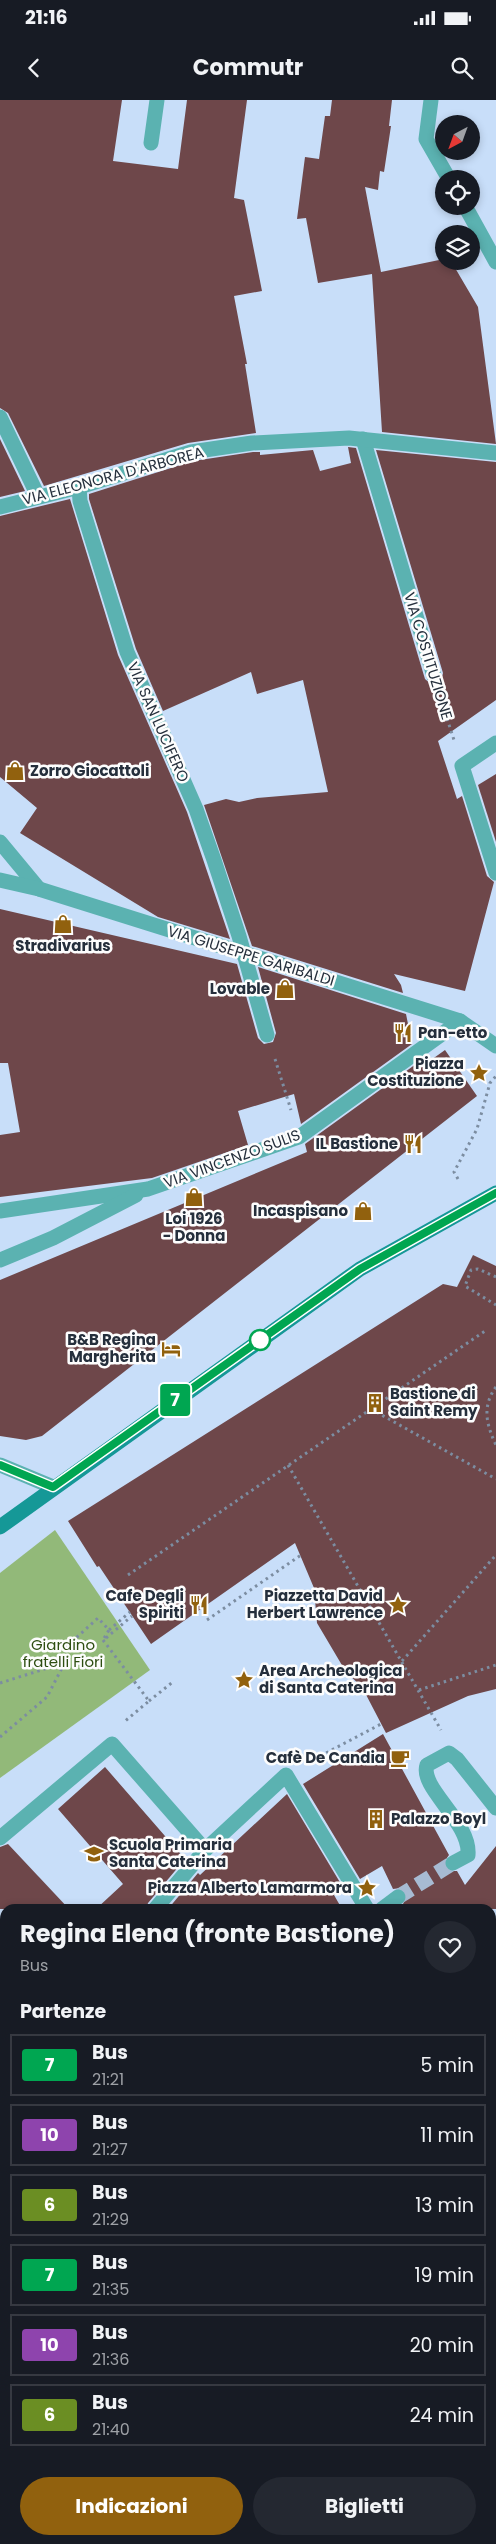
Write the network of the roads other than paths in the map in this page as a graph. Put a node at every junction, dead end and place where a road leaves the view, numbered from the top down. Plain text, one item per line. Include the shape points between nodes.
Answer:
1 (157, 100) edge
2 (430, 100) edge
3 (151, 143) dead end
4 (444, 170) edge
5 (470, 215) edge
6 (496, 262) edge
7 (0, 417) edge
8 (363, 439) junction
9 (496, 452) edge
10 (79, 487) junction
11 (38, 496) junction
12 (0, 507) edge
13 (434, 676) road end
14 (496, 743) edge
15 (0, 842) edge
16 (496, 873) edge
17 (0, 880) edge
18 (39, 889) junction
19 (244, 954) junction
20 (460, 1021) junction
21 (267, 1035) road end
22 (496, 1046) edge
23 (148, 1189) junction
24 (496, 1193) edge
25 (0, 1212) edge
26 (0, 1260) edge
27 (0, 1465) edge
28 (53, 1487) junction
29 (0, 1526) edge
30 (496, 1808) edge
31 (0, 1838) edge
32 (205, 1850) junction
33 (453, 1863) tunnel mouth
34 (398, 1897) tunnel mouth
35 (160, 1904) edge
36 (364, 1904) edge
37 (389, 1904) edge

1 - 3 street
2 - 4 street via 426,139
5 - 6 street
7 - 11 street
8 - 9 street, VIA ELEONORA D'ARBOREA
8 - 10 street, VIA ELEONORA D'ARBOREA via 252,443 191,452
8 - 13 street, VIA COSTITUZIONE
10 - 11 street, VIA ELEONORA D'ARBOREA
10 - 19 street, VIA SAN LUCIFERO via 80,501 127,652 196,809
11 - 12 street, VIA ELEONORA D'ARBOREA
14 - 16 street via 462,766
15 - 18 street
17 - 18 street, VIA GIUSEPPE GARIBALDI
18 - 19 street, VIA GIUSEPPE GARIBALDI
19 - 20 street, VIA GIUSEPPE GARIBALDI
19 - 21 street, VIA SAN LUCIFERO
20 - 22 street, VIA GIUSEPPE GARIBALDI
20 - 23 street, VIA VINCENZO SULIS via 299,1137
23 - 25 street, VIA VINCENZO SULIS
23 - 26 street via 53,1238
24 - 28 street via 360,1269
27 - 28 street
28 - 29 street
30 - 33 street via 457,1758 449,1753 427,1764 427,1779 453,1815 469,1845 468,1855
31 - 32 street via 112,1744
32 - 35 street
32 - 36 street via 286,1775
34 - 37 street

